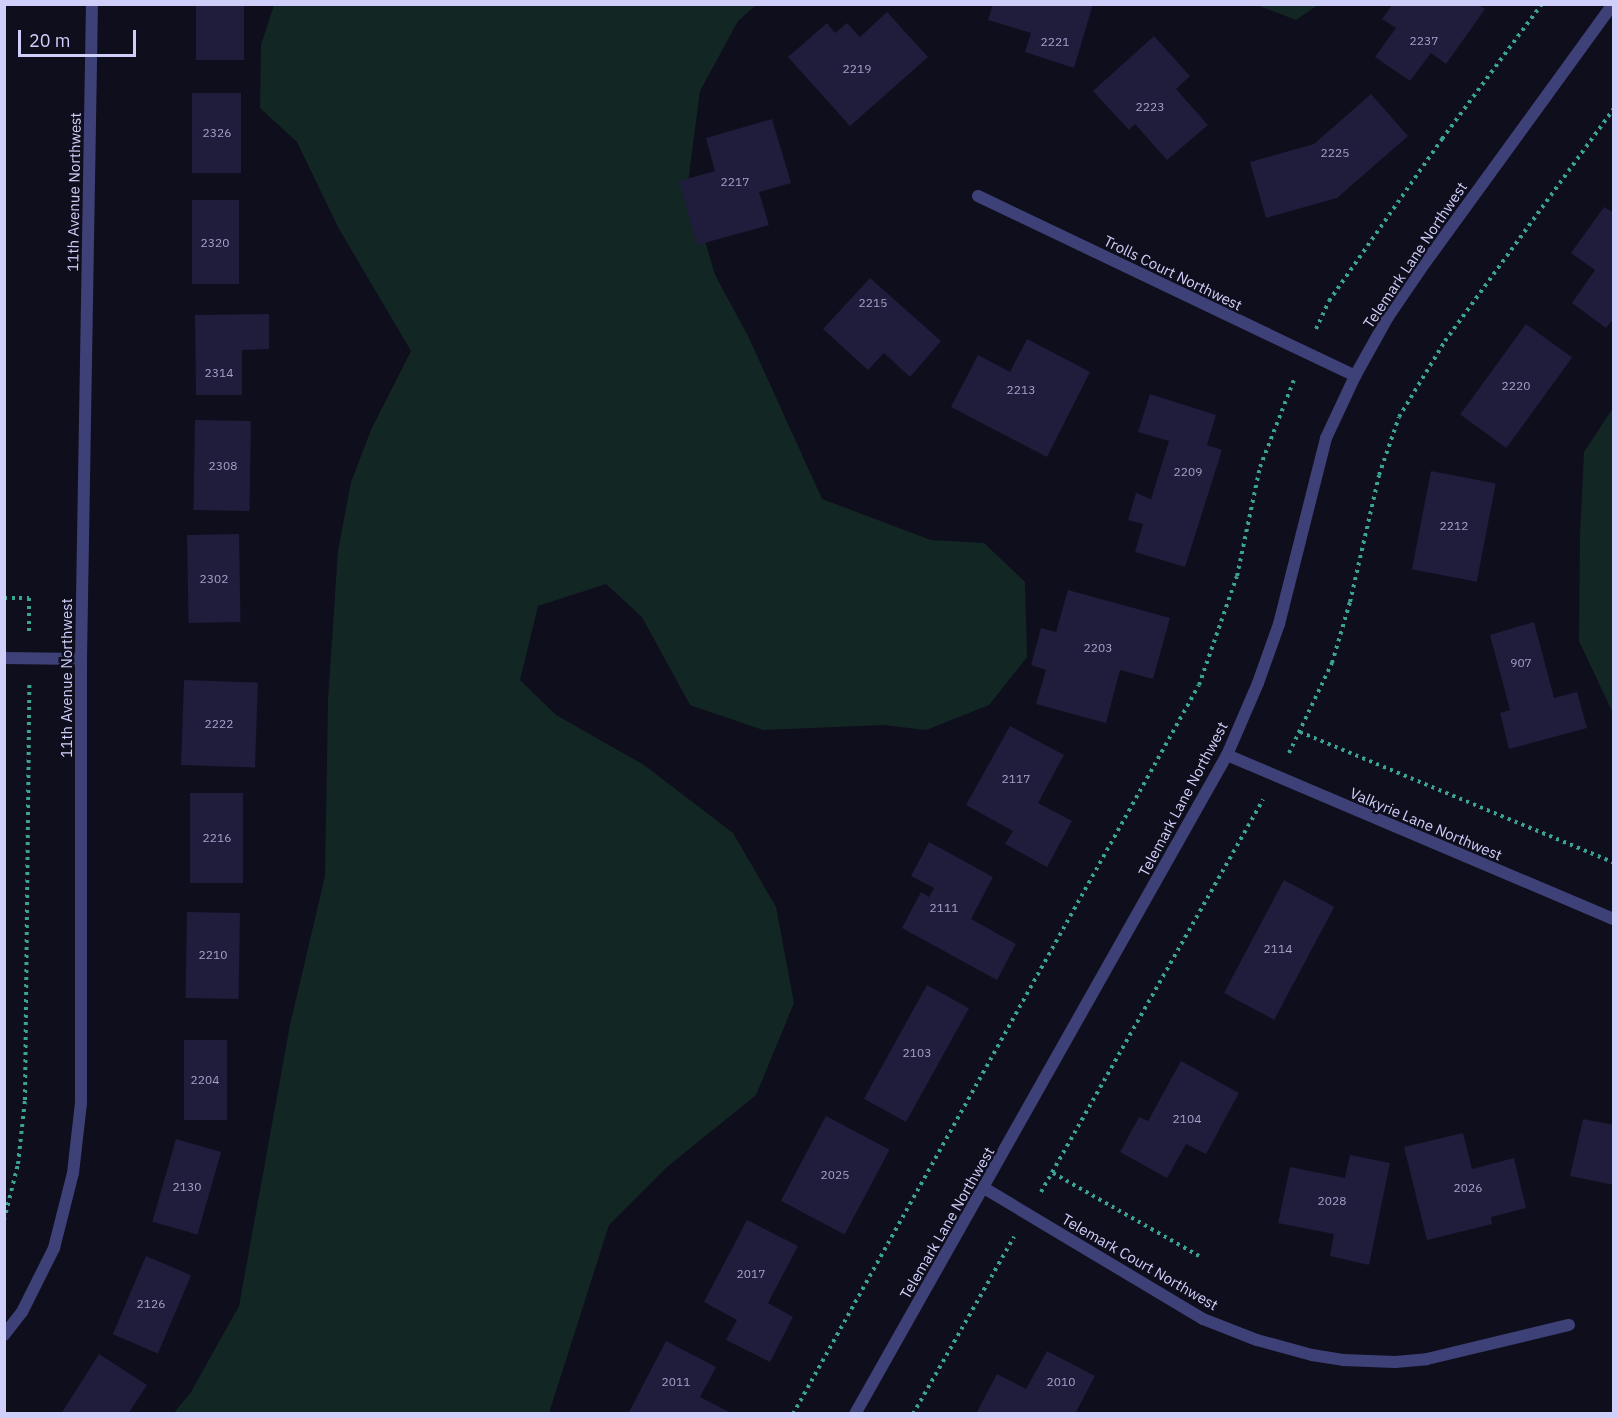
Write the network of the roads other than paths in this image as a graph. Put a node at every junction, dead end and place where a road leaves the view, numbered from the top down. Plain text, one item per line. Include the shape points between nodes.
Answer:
1 (92, 4) edge
2 (1613, 4) edge
3 (978, 196) dead end
4 (1354, 376) junction
5 (4, 658) edge
6 (81, 659) junction
7 (1227, 755) junction
8 (1614, 920) edge
9 (984, 1188) junction
10 (1569, 1325) dead end
11 (4, 1335) edge
12 (855, 1413) edge

1 - 6 street, 11th Avenue Northwest
2 - 4 street, Telemark Lane Northwest via 1422,267
3 - 4 street, Trolls Court Northwest
4 - 7 street, Telemark Lane Northwest via 1326,438 1279,624
5 - 6 street
6 - 11 street, 11th Avenue Northwest via 81,1103 73,1173 54,1248 22,1312
7 - 8 street, Valkyrie Lane Northwest
7 - 9 street, Telemark Lane Northwest
9 - 10 street, Telemark Court Northwest via 1203,1318 1257,1340 1312,1355 1395,1362 1427,1359
9 - 12 street, Telemark Lane Northwest

